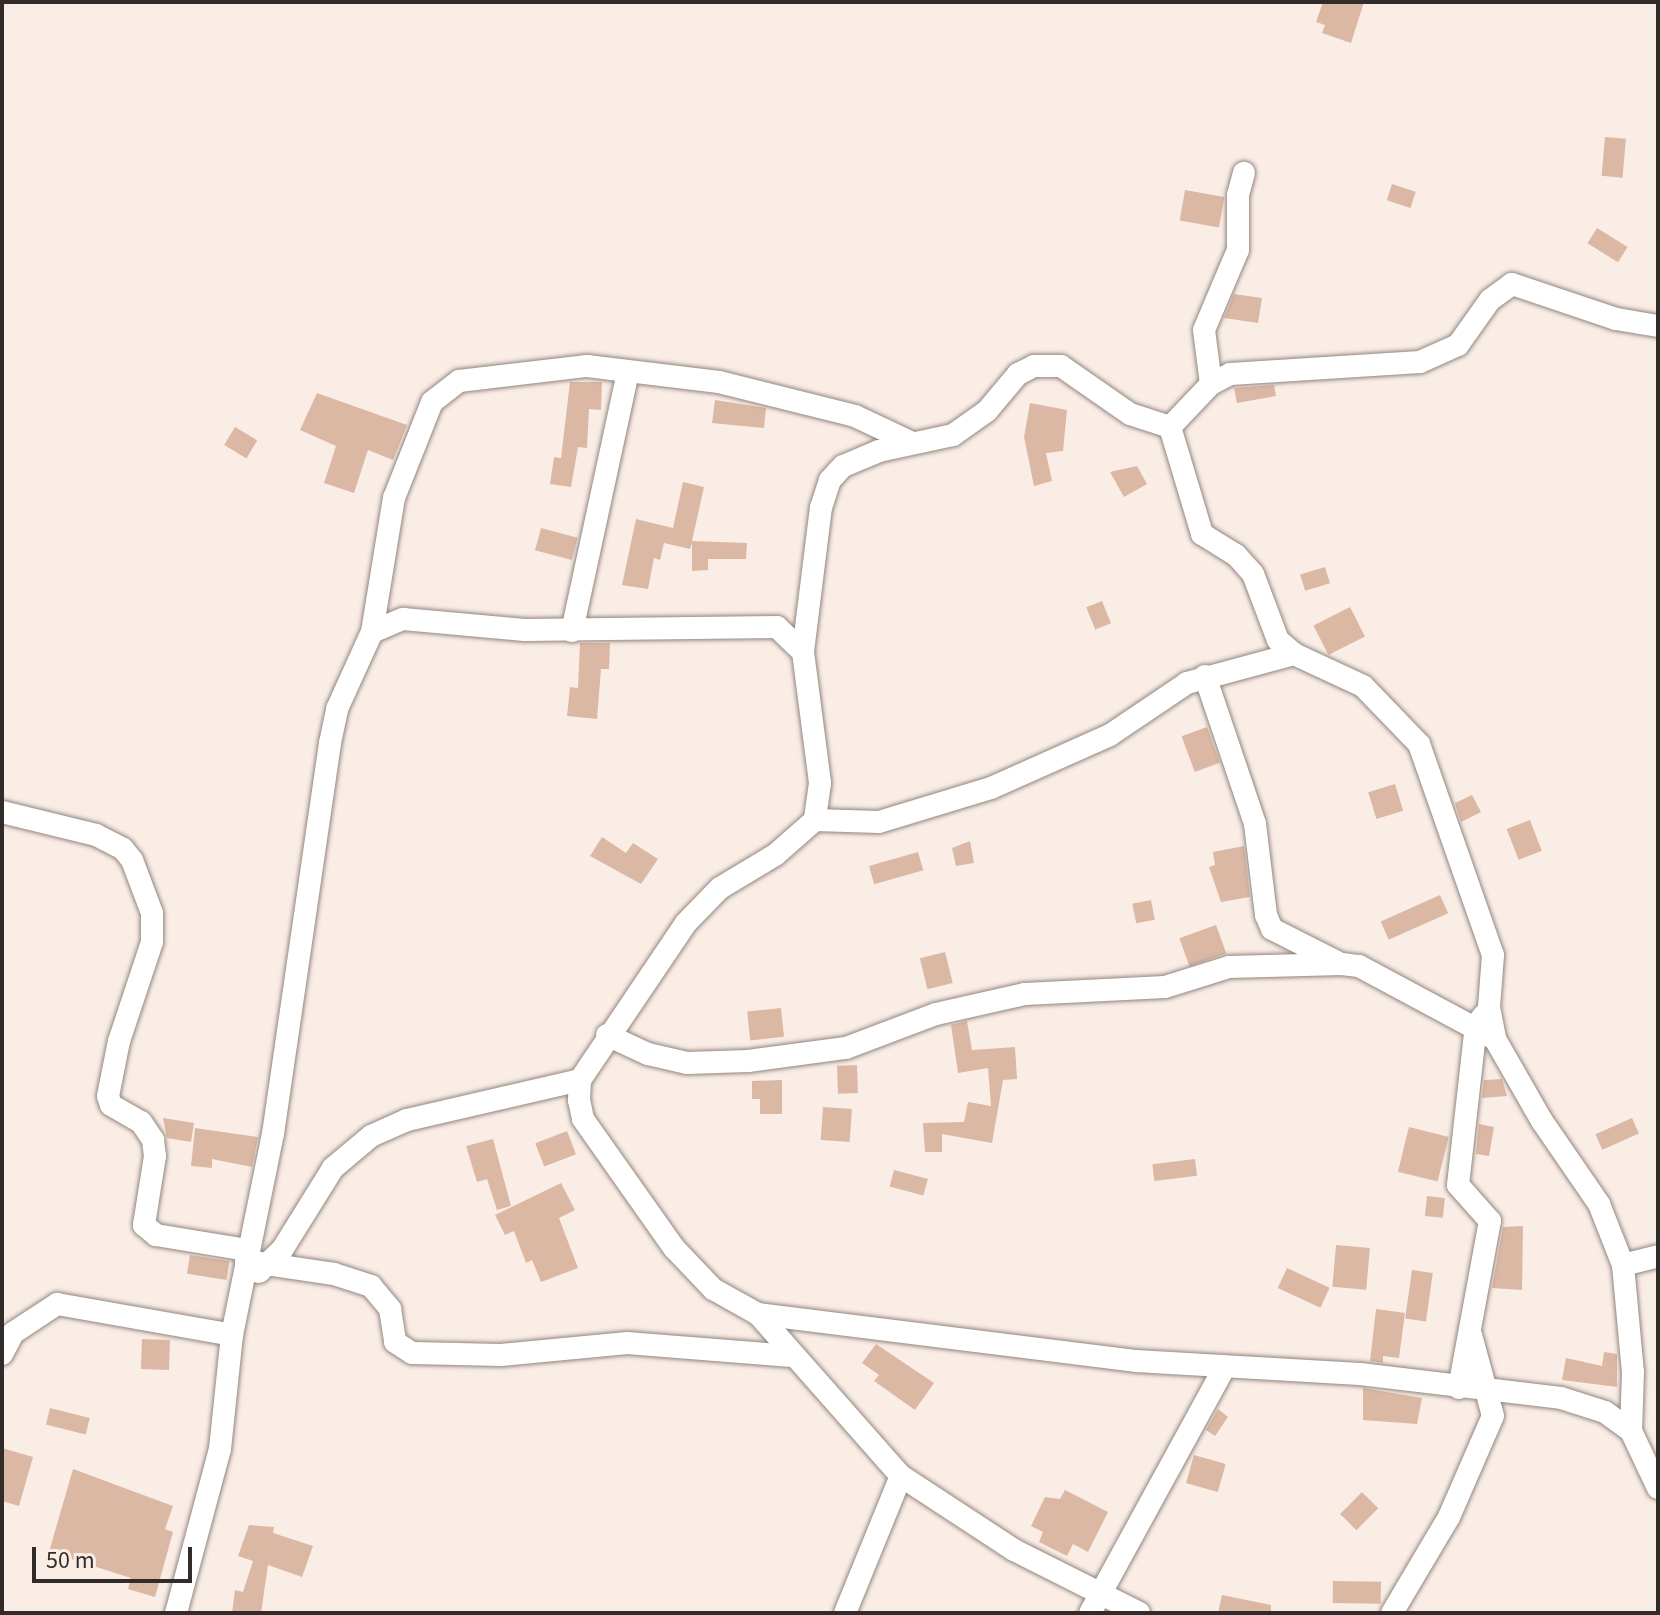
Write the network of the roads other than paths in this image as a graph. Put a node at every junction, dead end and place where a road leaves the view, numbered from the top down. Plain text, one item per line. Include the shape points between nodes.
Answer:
1 (1244, 173) dead end
2 (1658, 326) edge
3 (628, 372) junction
4 (1211, 384) junction
5 (1170, 427) junction
6 (910, 442) junction
7 (811, 600) junction
8 (777, 627) junction
9 (572, 631) junction
10 (372, 632) junction
11 (1286, 647) junction
12 (803, 652) junction
13 (1205, 676) junction
14 (2, 812) edge
15 (815, 820) junction
16 (1342, 964) junction
17 (1483, 1016) junction
18 (607, 1035) junction
19 (580, 1080) junction
20 (1658, 1256) edge
21 (254, 1259) junction
22 (1623, 1265) junction
23 (758, 1314) junction
24 (1470, 1332) junction
25 (232, 1335) junction
26 (2, 1354) edge
27 (791, 1356) junction
28 (1223, 1370) junction
29 (1459, 1388) junction
30 (1491, 1392) junction
31 (1631, 1431) junction
32 (901, 1476) junction
33 (1658, 1488) edge
34 (1094, 1604) edge
35 (176, 1613) edge
36 (845, 1613) edge
37 (1139, 1613) edge
38 (1392, 1613) edge

1 - 4 street via 1238,195 1238,250 1204,330
2 - 4 street via 1616,319 1512,284 1490,300 1468,336 1447,354 1420,362 1230,374
3 - 6 street via 783,395 855,416
3 - 9 street
3 - 10 street via 587,366 459,381 432,402 394,498
4 - 5 street
5 - 6 street via 1130,414 1078,374 1049,364 1018,374 972,424 953,435
5 - 11 street via 1202,534 1236,555 1253,574
6 - 7 street via 858,457 830,480 821,507
7 - 8 street
7 - 12 street
8 - 9 street
8 - 12 street
9 - 10 street via 403,619
10 - 21 street via 342,697 330,743
11 - 13 street via 1265,662
11 - 17 street via 1363,686 1419,744 1493,955
12 - 15 street via 820,783
13 - 15 street via 1086,747 991,788 879,822
13 - 16 street via 1255,824 1272,929
14 - 21 street via 96,835 132,860 152,913 152,942 119,1041 108,1096 111,1105 141,1122 153,1140 144,1225 156,1235
15 - 18 street via 712,897 686,923
16 - 17 street via 1359,966
16 - 18 street via 1229,967 1156,988 1025,994 936,1014 846,1048 748,1061 687,1063 648,1054
17 - 22 street via 1542,1121 1599,1204
17 - 24 street via 1458,1185 1490,1221
18 - 19 street
19 - 21 street via 407,1120 371,1136 333,1168
19 - 23 street via 583,1119 674,1248 713,1289
20 - 22 street
21 - 25 street via 242,1284
21 - 27 street via 371,1286 390,1309 395,1342 412,1353 501,1355 627,1343
22 - 31 street via 1630,1312
23 - 27 street
23 - 28 street
24 - 29 street
24 - 30 street
25 - 26 street via 57,1304 13,1333
25 - 35 street via 220,1449
27 - 32 street
28 - 29 street via 1360,1374
28 - 34 street
29 - 30 street
30 - 31 street via 1561,1398 1605,1412
30 - 38 street via 1493,1416 1466,1483
31 - 33 street
32 - 34 street
32 - 36 street
34 - 37 street

